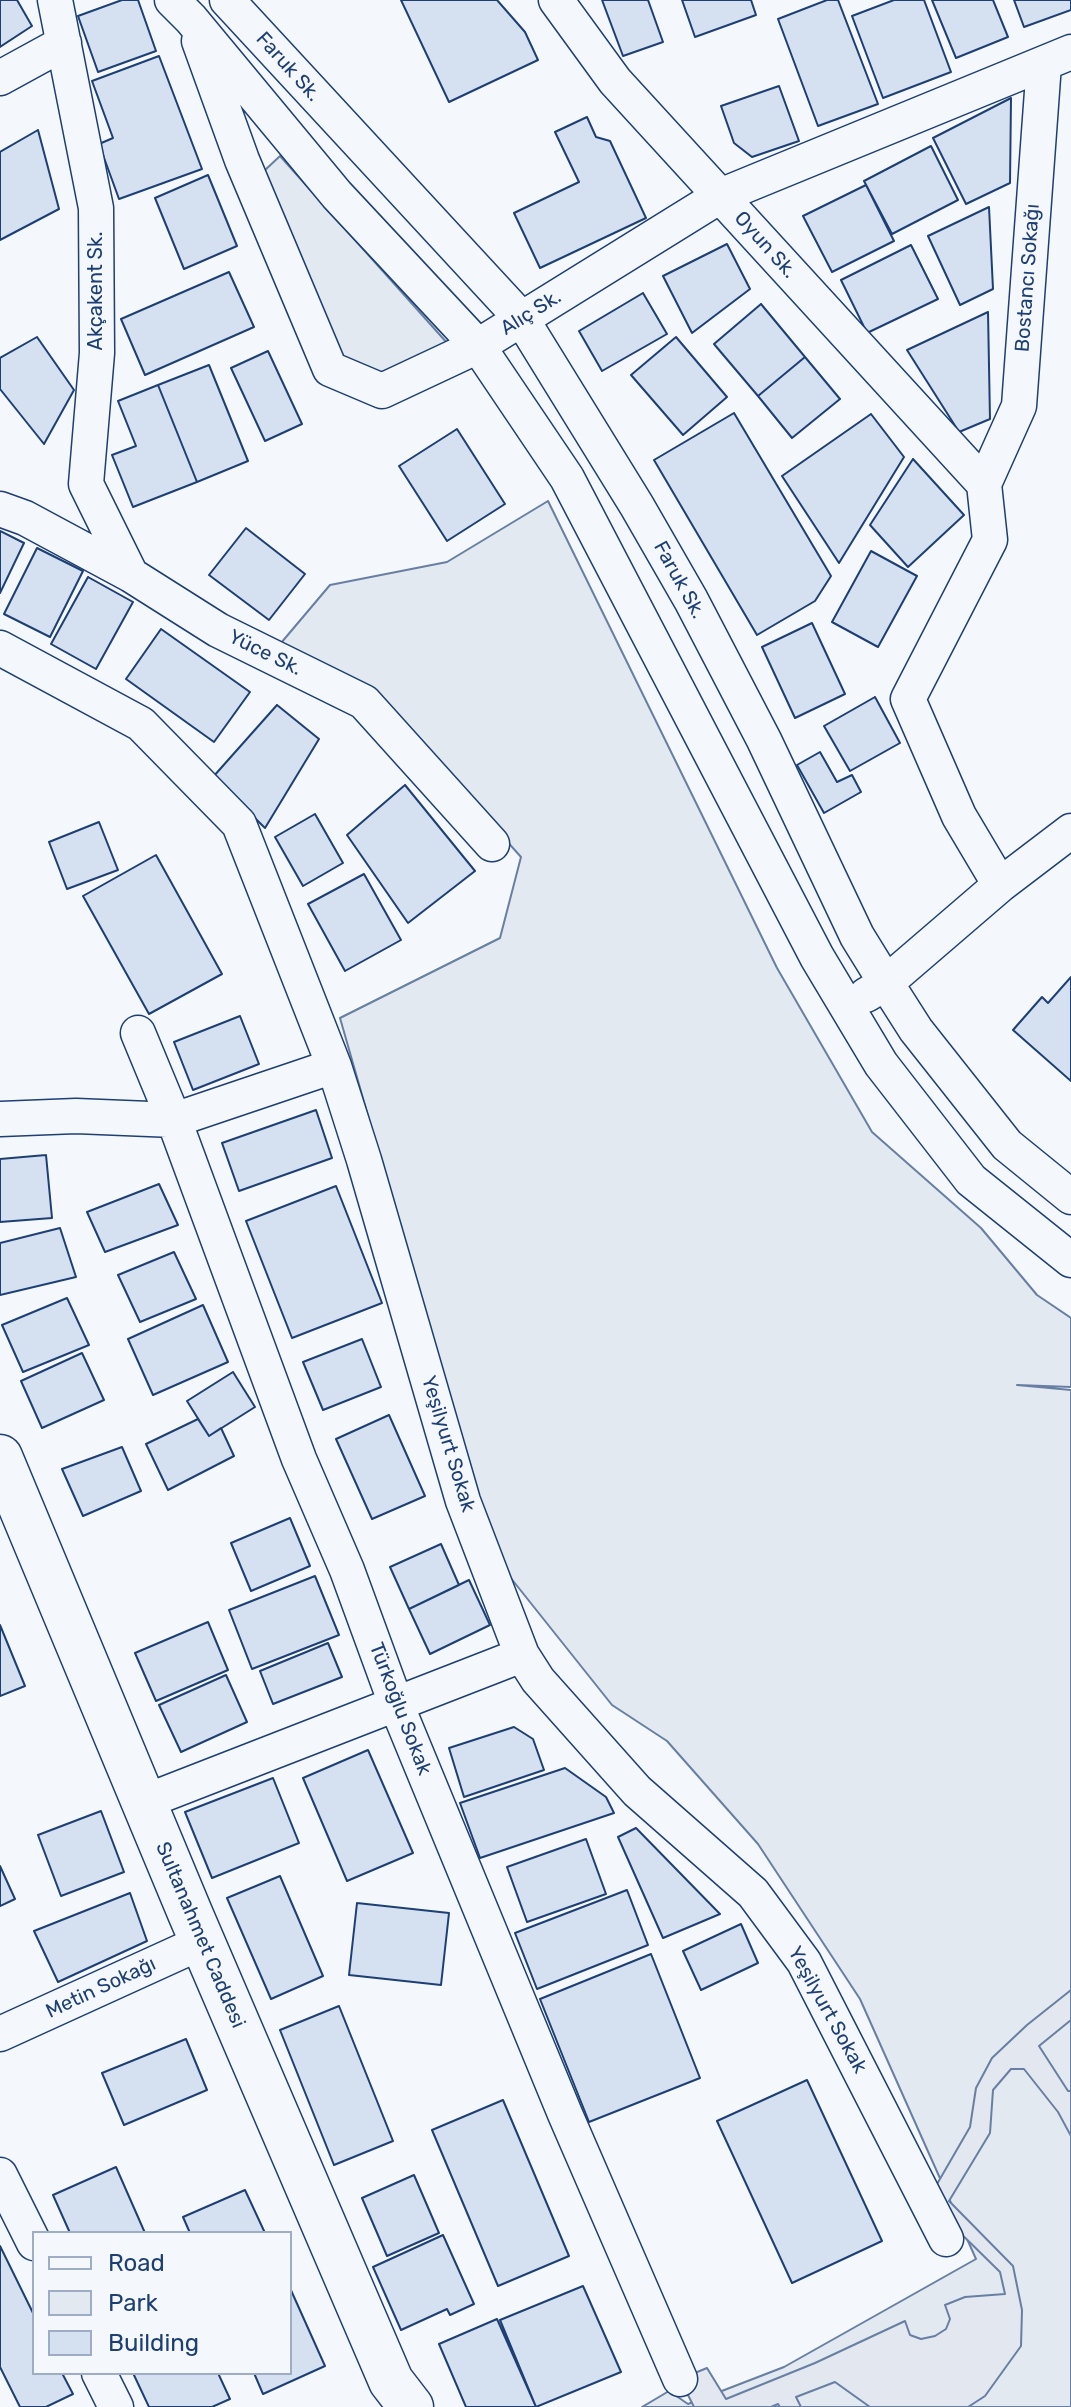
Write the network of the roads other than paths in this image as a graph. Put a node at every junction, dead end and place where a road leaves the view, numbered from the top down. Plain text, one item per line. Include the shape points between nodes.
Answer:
1 (55, 0) edge
2 (227, 0) edge
3 (556, 0) edge
4 (181, 9) edge
5 (64, 43) junction
6 (1057, 58) edge
7 (0, 78) edge
8 (720, 196) junction
9 (521, 318) junction
10 (478, 346) junction
11 (984, 484) junction
12 (0, 509) edge
13 (131, 575) junction
14 (0, 648) edge
15 (1071, 831) edge
16 (492, 844) dead end
17 (1000, 885) junction
18 (886, 983) junction
19 (846, 1008) junction
20 (138, 1033) dead end
21 (334, 1066) junction
22 (0, 1119) edge
23 (174, 1120) junction
24 (1007, 1145) junction
25 (971, 1180) junction
26 (1071, 1197) edge
27 (1071, 1260) edge
28 (0, 1457) edge
29 (522, 1655) junction
30 (396, 1704) junction
31 (144, 1802) junction
32 (202, 1942) junction
33 (0, 2034) edge
34 (0, 2175) edge
35 (32, 2239) edge
36 (946, 2239) dead end
37 (100, 2375) edge
38 (680, 2379) dead end
39 (116, 2407) edge
40 (411, 2407) edge

1 - 5 street, Akçakent Sk.
2 - 9 street, Faruk Sk.
3 - 8 street, Oyun Sk. via 615,81
4 - 10 street via 337,195
4 - 10 street, Alıç Sk. via 330,369 382,391
5 - 7 street
5 - 13 street, Akçakent Sk. via 96,208 97,353 86,484
6 - 8 street, Alıç Sk.
6 - 11 street, Bostancı Sokağı via 1019,406
8 - 9 street, Alıç Sk.
8 - 11 street, Oyun Sk.
9 - 10 street, Alıç Sk.
9 - 18 street, Faruk Sk. via 691,600 857,936
10 - 19 street via 567,478
11 - 17 street via 990,540 908,699 959,816
12 - 13 street, Yüce Sk.
13 - 16 street, Yüce Sk. via 218,630 364,702
14 - 21 street, Yeşilyurt Sokak via 141,724 239,824
15 - 17 street
17 - 18 street
18 - 19 street
18 - 24 street, Faruk Sk. via 916,1030
19 - 25 street via 881,1064
20 - 23 street, Türkoğlu Sokak
21 - 23 street
21 - 29 street, Yeşilyurt Sokak via 463,1501
22 - 23 street
23 - 30 street, Türkoğlu Sokak
24 - 25 street
24 - 26 street, Faruk Sk.
25 - 27 street
28 - 31 street, Sultanahmet Caddesi
29 - 30 street
29 - 36 street, Yeşilyurt Sokak via 637,1791 753,1893 804,1962
30 - 31 street
30 - 38 street, Türkoğlu Sokak
31 - 32 street, Sultanahmet Caddesi
32 - 33 street, Metin Sokağı
32 - 40 street, Sultanahmet Caddesi via 391,2381
34 - 35 street
37 - 39 street

